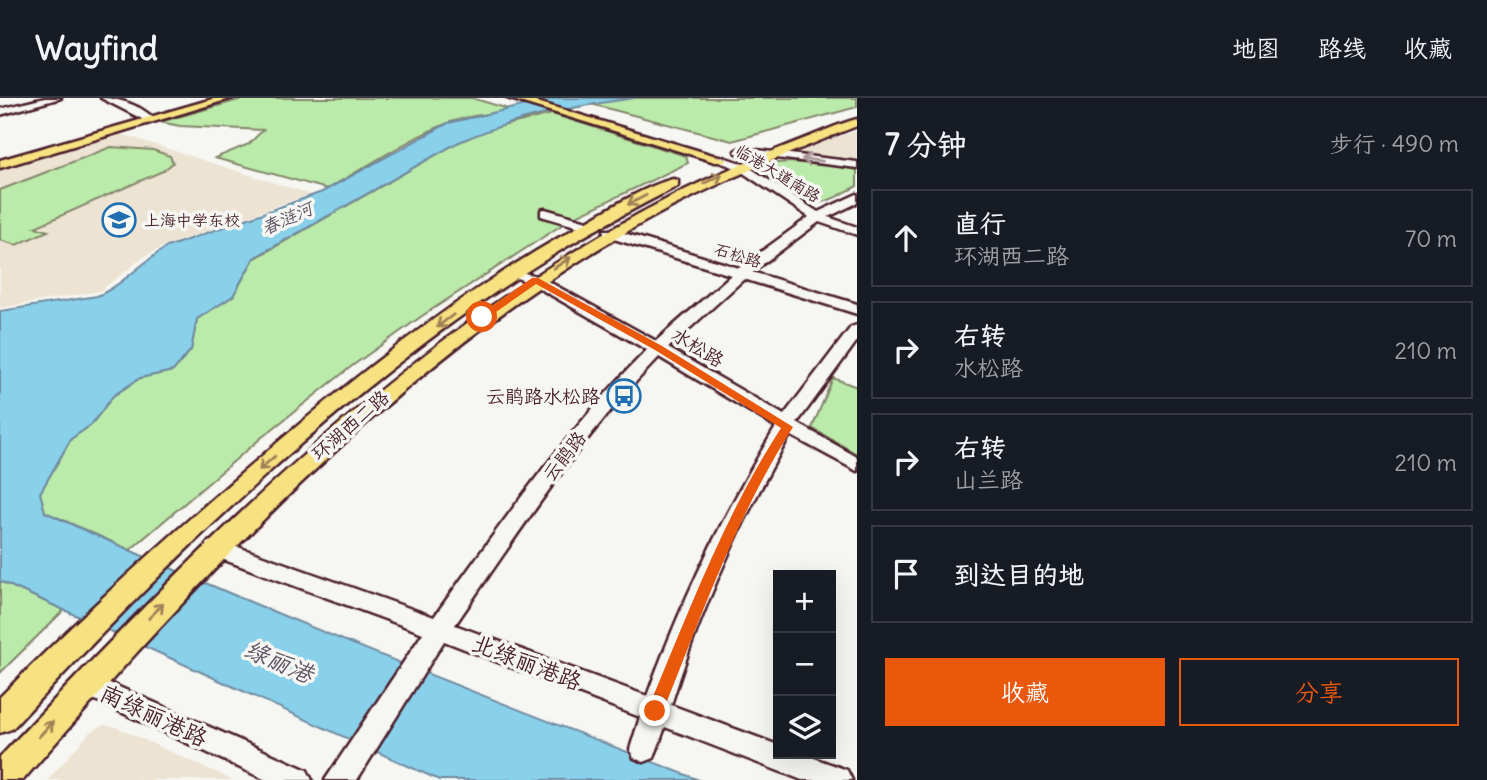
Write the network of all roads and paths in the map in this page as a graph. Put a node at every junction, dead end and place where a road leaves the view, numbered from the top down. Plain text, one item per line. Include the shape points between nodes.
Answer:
1 (56, 98) edge
2 (106, 98) edge
3 (202, 98) edge
4 (228, 98) edge
5 (512, 98) edge
6 (552, 98) edge
7 (0, 112) edge
8 (857, 113) edge
9 (146, 116) junction
10 (857, 122) edge
11 (802, 129) dead end
12 (703, 140) dead end
13 (767, 141) dead end
14 (730, 152) junction
15 (0, 155) edge
16 (767, 155) junction
17 (0, 164) edge
18 (857, 165) edge
19 (740, 166) junction
20 (857, 198) edge
21 (545, 213) dead end
22 (817, 218) junction
23 (599, 230) junction
24 (857, 231) edge
25 (513, 274) junction
26 (741, 274) junction
27 (535, 280) junction
28 (857, 309) edge
29 (857, 330) edge
30 (658, 348) junction
31 (788, 427) junction
32 (857, 465) edge
33 (216, 548) junction
34 (439, 629) junction
35 (88, 684) junction
36 (655, 711) junction
37 (0, 719) edge
38 (644, 749) dead end
39 (348, 769) edge
40 (1, 780) edge
41 (298, 780) edge
42 (837, 780) edge

1 - 7 street
2 - 9 street
3 - 9 main road
4 - 9 main road
5 - 14 main road
6 - 12 main road
8 - 11 main road
9 - 15 main road
9 - 17 main road
10 - 16 main road, 环湖西二路
13 - 14 main road, 环湖西二路
14 - 16 street
14 - 19 street, 临港大道南路
14 -> 23 main road, 环湖西二路
18 -> 16 street
16 - 19 main road, 环湖西二路
19 - 22 street, 临港大道南路
23 -> 19 main road, 环湖西二路
20 - 22 street, 云鹃路
21 - 23 street, 石松路
22 - 24 street, 临港大道南路
22 - 26 street, 云鹃路
23 - 25 main road, 环湖西二路
23 - 26 street, 石松路
27 -> 23 main road, 环湖西二路
25 - 27 street, 水松路
25 -> 37 main road, 环湖西二路 via 346,396 266,464
26 - 28 street, 石松路
26 - 30 street, 云鹃路
27 - 30 street, 水松路
27 - 33 main road, 环湖西二路 via 372,405
29 - 31 street
30 - 31 street, 水松路
30 - 34 street, 云鹃路 via 554,466
31 - 32 street, 水松路
31 - 36 street via 728,532
33 - 34 street, 北绿丽港路
35 -> 33 main road, 环湖西二路
34 - 36 street, 北绿丽港路
34 - 39 street, 云鹃路
40 -> 35 main road, 环湖西二路
35 - 41 street, 南绿丽港路
36 - 38 street
36 - 42 street, 北绿丽港路

